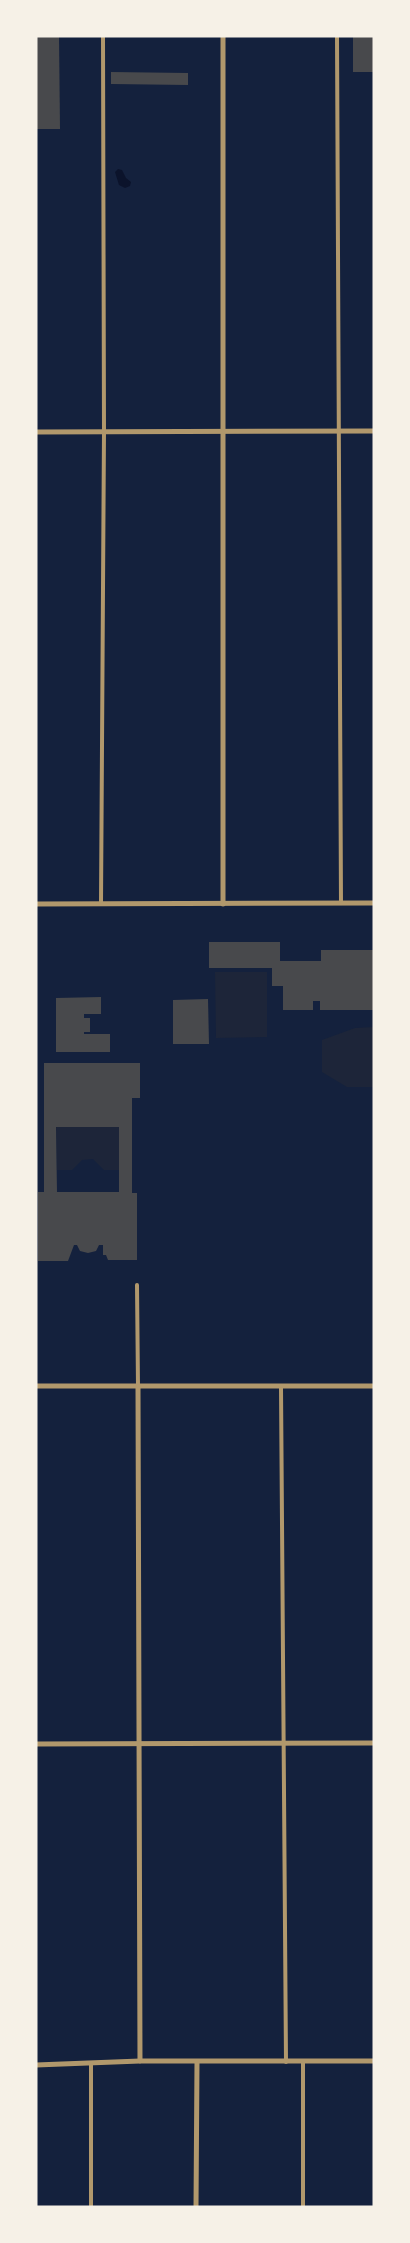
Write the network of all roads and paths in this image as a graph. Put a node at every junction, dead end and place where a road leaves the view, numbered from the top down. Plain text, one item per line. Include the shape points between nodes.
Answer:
1 (103, 36) edge
2 (222, 36) edge
3 (337, 36) edge
4 (222, 430) junction
5 (104, 431) junction
6 (339, 431) junction
7 (374, 431) edge
8 (36, 432) edge
9 (341, 903) junction
10 (374, 903) edge
11 (36, 904) edge
12 (101, 904) junction
13 (223, 904) junction
14 (137, 1285) dead end
15 (36, 1386) edge
16 (281, 1386) junction
17 (374, 1386) edge
18 (138, 1387) junction
19 (283, 1742) junction
20 (374, 1743) edge
21 (36, 1744) edge
22 (138, 1745) junction
23 (140, 2061) junction
24 (374, 2061) edge
25 (197, 2062) junction
26 (286, 2062) junction
27 (303, 2062) junction
28 (91, 2063) junction
29 (36, 2064) edge
30 (91, 2207) edge
31 (196, 2207) edge
32 (303, 2207) edge

1 - 5 lane
2 - 4 street
3 - 6 lane
4 - 5 street
4 - 6 street
4 - 13 street
5 - 8 street
5 - 12 lane
6 - 7 street
6 - 9 lane
9 - 10 street
9 - 13 street
11 - 12 street
12 - 13 street
14 - 18 lane
15 - 18 street
16 - 17 street
16 - 18 street
16 - 19 lane
18 - 22 street
19 - 20 street
19 - 22 street
19 - 26 lane
21 - 22 street
22 - 23 street
23 - 25 street
23 - 28 street
24 - 27 street
25 - 26 street
25 - 31 street
26 - 27 street
27 - 32 lane
28 - 29 street
28 - 30 lane

